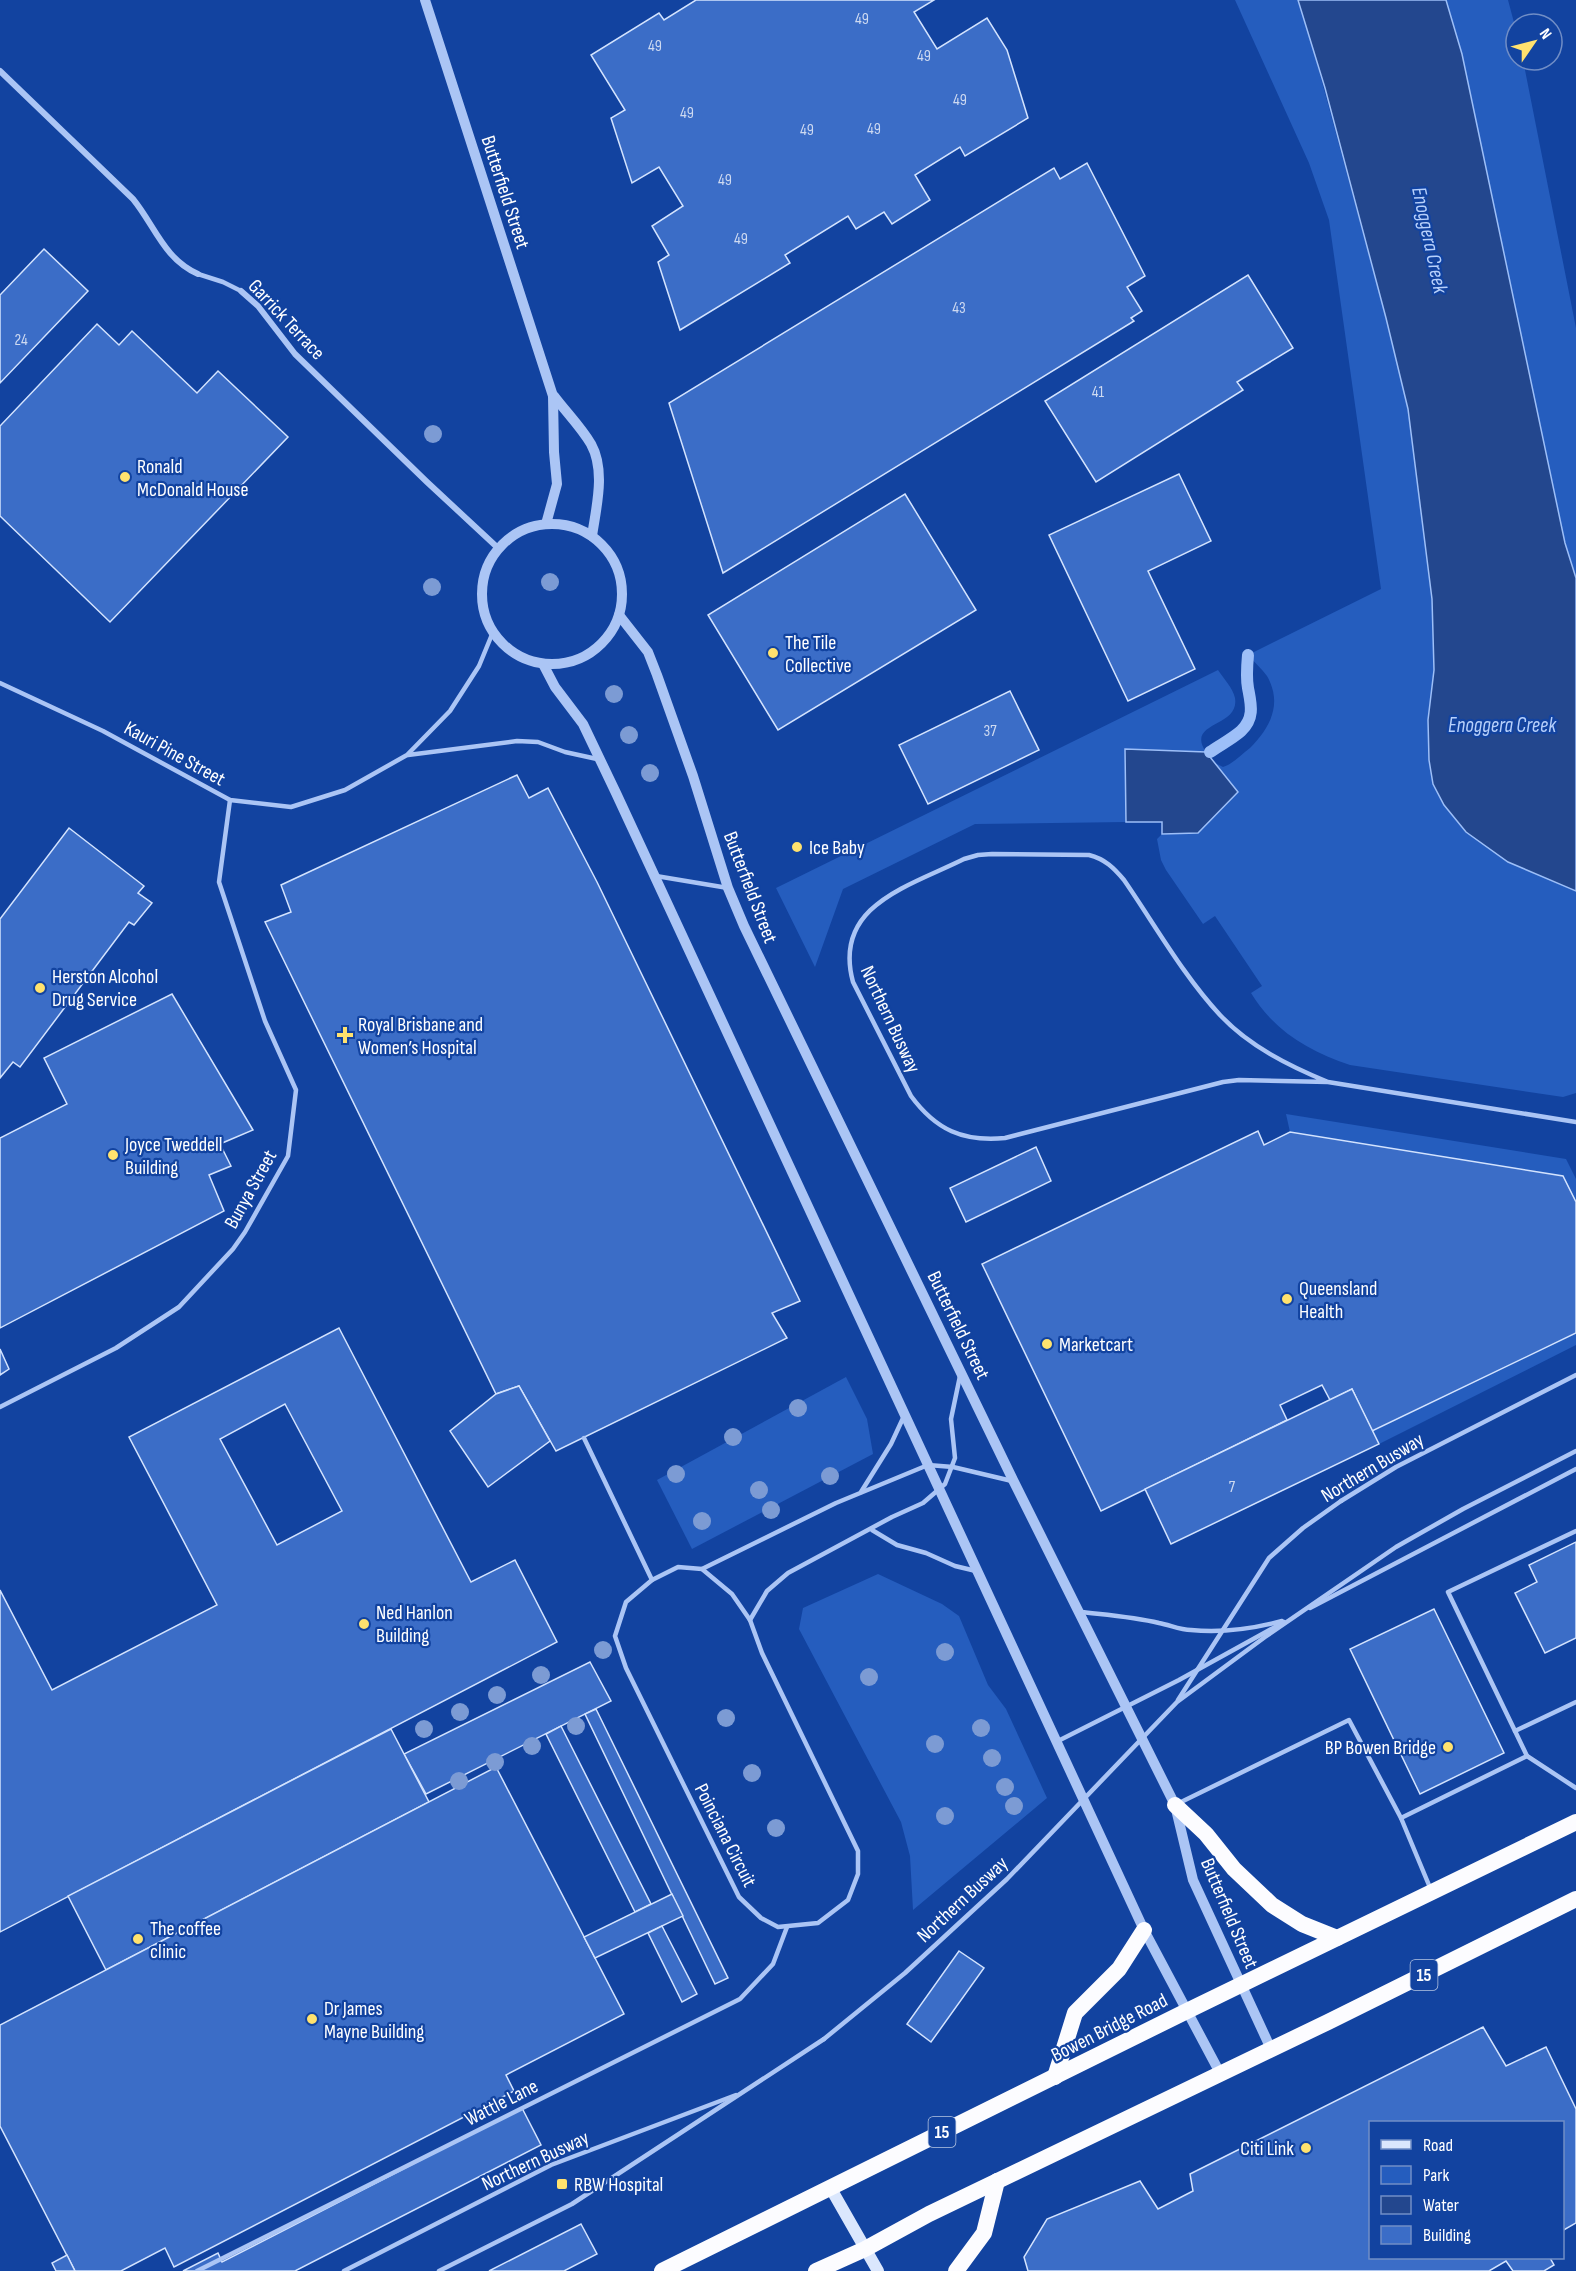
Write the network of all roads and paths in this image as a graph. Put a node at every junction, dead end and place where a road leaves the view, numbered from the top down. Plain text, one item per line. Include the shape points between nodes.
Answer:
1 (425, 0) edge
2 (0, 71) edge
3 (198, 274) joint
4 (241, 291) joint
5 (553, 396) junction
6 (546, 524) junction
7 (592, 536) junction
8 (498, 548) junction
9 (620, 615) junction
10 (493, 632) junction
11 (543, 664) junction
12 (0, 683) edge
13 (407, 755) junction
14 (600, 759) junction
15 (230, 800) junction
16 (656, 876) junction
17 (728, 888) junction
18 (1328, 1082) junction
19 (1576, 1122) edge
20 (961, 1370) junction
21 (1576, 1375) edge
22 (0, 1407) edge
23 (905, 1412) junction
24 (584, 1438) dead end
25 (1576, 1451) edge
26 (928, 1465) junction
27 (953, 1467) junction
28 (1576, 1469) edge
29 (1014, 1482) junction
30 (939, 1490) junction
31 (861, 1492) junction
32 (872, 1530) junction
33 (1576, 1531) edge
34 (702, 1569) junction
35 (979, 1572) junction
36 (652, 1580) junction
37 (1081, 1612) junction
38 (750, 1620) junction
39 (1288, 1620) junction
40 (1177, 1702) junction
41 (1576, 1702) edge
42 (1126, 1708) junction
43 (1515, 1731) junction
44 (1058, 1741) junction
45 (1527, 1756) junction
46 (1576, 1788) edge
47 (1175, 1805) junction
48 (1401, 1818) junction
49 (1576, 1822) edge
50 (1432, 1892) junction
51 (1576, 1899) edge
52 (788, 1927) junction
53 (1144, 1930) junction
54 (1337, 1938) junction
55 (1241, 1985) junction
56 (1187, 2011) junction
57 (1271, 2049) junction
58 (1220, 2073) junction
59 (1054, 2077) junction
60 (745, 2092) junction
61 (998, 2181) junction
62 (830, 2187) junction
63 (865, 2249) junction
64 (197, 2271) edge
65 (344, 2271) edge
66 (439, 2271) edge
67 (662, 2271) edge
68 (816, 2271) edge
69 (878, 2271) edge
70 (956, 2271) edge

1 - 5 street, Butterfield Street
2 - 3 street, Garrick Terrace via 133,199 171,256
3 - 4 lane, Garrick Terrace
4 - 8 street, Garrick Terrace via 258,306 295,354
5 - 6 street, Butterfield Street via 558,477
5 - 7 street, Butterfield Street via 590,442 597,460
6 - 7 street via 562,524
6 - 8 street via 519,531
7 - 9 street via 612,558 618,572 622,586
8 - 10 street via 488,563 481,598 484,616
9 - 11 street via 603,643 590,653 576,661
9 - 17 street, Butterfield Street via 648,652
10 - 11 street via 506,648 523,659
10 - 13 lane via 479,666 450,711
11 - 14 street via 583,724
12 - 15 lane, Kauri Pine Street via 103,731
13 - 14 lane via 517,741 538,742
13 - 15 lane, Kauri Pine Street via 345,790 291,807
14 - 16 street
15 - 22 lane, Bunya Street via 219,882 266,1021 296,1090 288,1156 233,1249 179,1307 116,1348
16 - 17 lane
16 - 23 street
17 - 20 street, Butterfield Street
18 - 18 lane, Northern Busway via 1223,1082 1005,1138 966,1137 935,1122 910,1096 853,982 849,968 852,938 873,906 978,855 1099,858 1124,880 1200,992 1221,1016 1271,1054
18 - 19 lane, Northern Busway
20 - 27 lane via 951,1419 956,1447
20 - 29 street, Butterfield Street
21 - 40 lane, Northern Busway, bridge via 1396,1467 1303,1528 1269,1558
23 - 26 street
23 - 31 lane via 891,1444
24 - 36 lane
25 - 40 lane, Northern Busway, bridge via 1396,1547
26 - 27 lane
26 - 30 street
26 - 31 lane, Poinciana Circuit
27 - 29 lane
27 - 30 lane
28 - 39 lane
29 - 37 street, Butterfield Street
30 - 32 lane
30 - 35 street
31 - 34 lane, Poinciana Circuit
32 - 35 lane via 897,1545
32 - 38 lane via 777,1581
33 - 43 lane via 1448,1592
34 - 36 lane, Poinciana Circuit via 678,1568
34 - 38 lane, Poinciana Circuit via 732,1594
35 - 44 street
36 - 52 lane, Poinciana Circuit via 626,1602 615,1636 626,1668 739,1898 760,1918 777,1927
37 - 39 lane via 1199,1631 1255,1628
37 - 42 street, Butterfield Street
38 - 52 lane, Poinciana Circuit via 762,1653 858,1851 858,1874 848,1900 818,1923
39 - 42 lane
40 - 60 lane, Northern Busway, bridge via 1007,1879 904,1973 824,2039
41 - 43 lane
42 - 44 lane
42 - 47 street, Butterfield Street
43 - 45 lane
44 - 53 street
45 - 46 lane
45 - 48 lane
47 - 48 lane via 1349,1720
47 - 54 highway via 1272,1905
47 - 55 street, Butterfield Street via 1193,1880
48 - 50 lane
49 - 50 highway, Bowen Bridge Road / 15
50 - 54 highway, Bowen Bridge Road / 15
51 - 57 highway, 15
52 - 64 lane, Wattle Lane via 772,1964 740,1999
53 - 56 street
53 - 59 highway via 1119,1969 1075,2013
54 - 55 highway, Bowen Bridge Road / 15
55 - 56 highway, Bowen Bridge Road / 15
55 - 57 street, Butterfield Street
56 - 58 street
56 - 59 highway, Bowen Bridge Road / 15
57 - 58 highway, 15
58 - 61 highway, 15
59 - 62 highway, Bowen Bridge Road / 15
60 - 65 lane, Northern Busway via 551,2165
60 - 66 lane, Northern Busway via 572,2204
61 - 63 highway, 15
61 - 70 highway via 984,2233
62 - 63 main road
62 - 67 highway, Bowen Bridge Road / 15
63 - 68 highway, 15
63 - 69 main road

